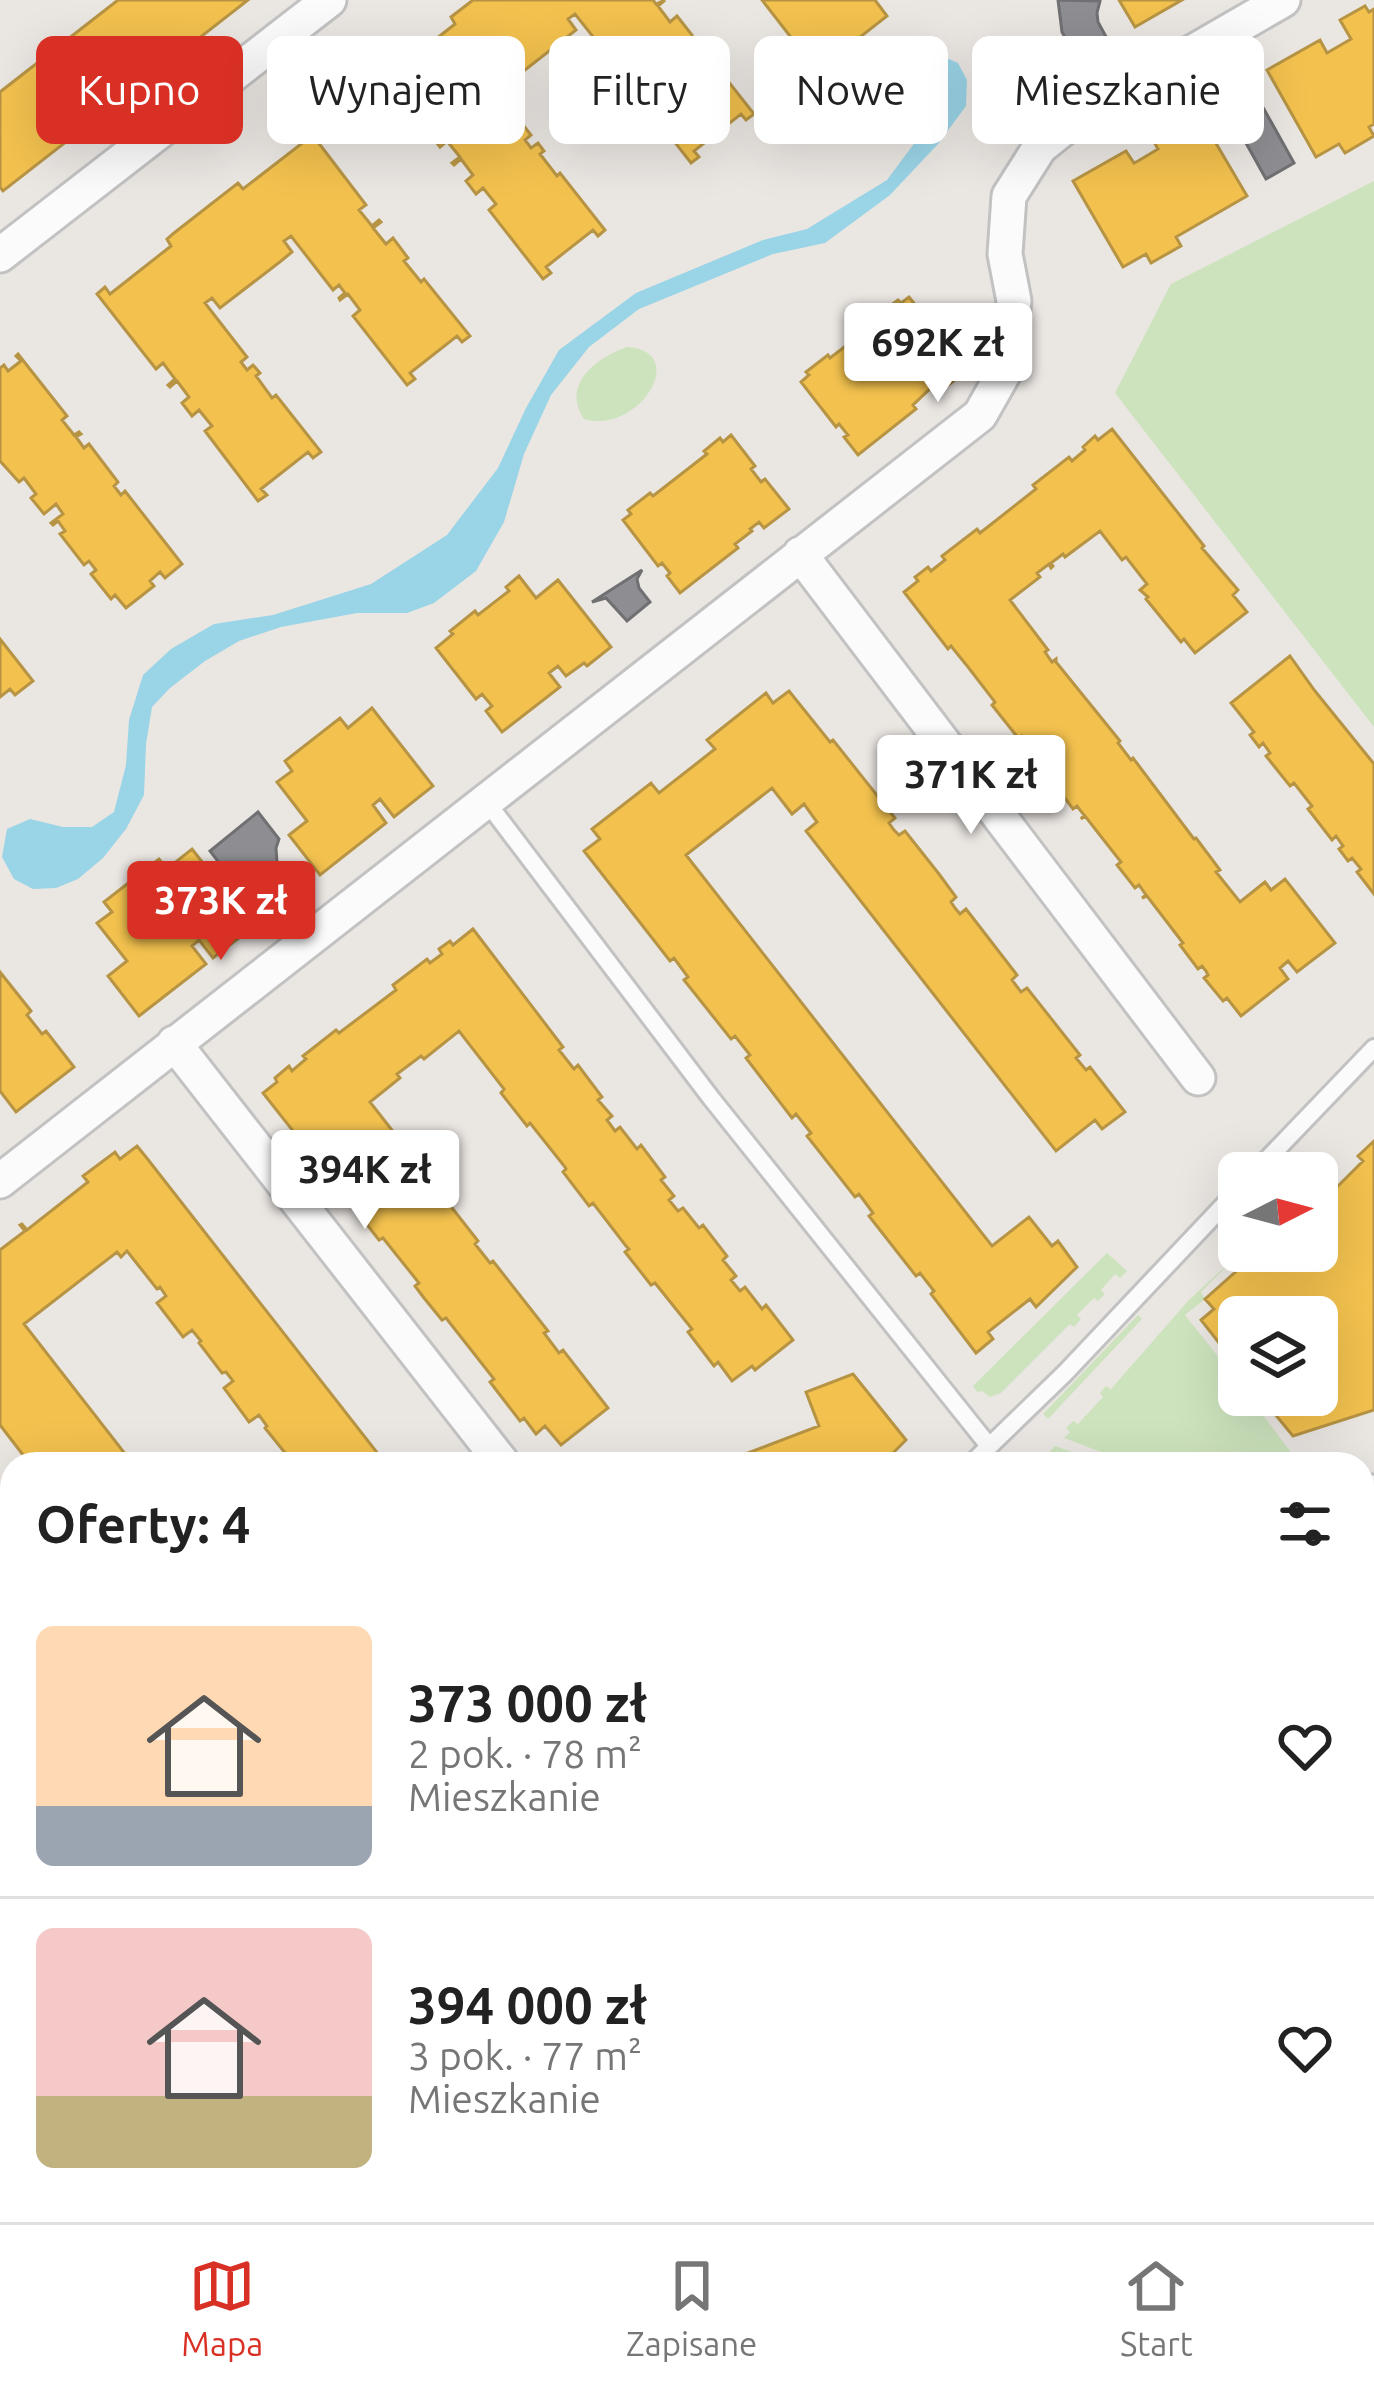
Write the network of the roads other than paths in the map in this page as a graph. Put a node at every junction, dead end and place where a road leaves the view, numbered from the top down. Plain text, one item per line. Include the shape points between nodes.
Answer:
1 (328, 0) edge
2 (1283, 0) edge
3 (0, 255) edge
4 (800, 554) junction
5 (486, 801) junction
6 (174, 1043) junction
7 (1374, 1048) edge
8 (1198, 1078) dead end
9 (1274, 1152) edge
10 (0, 1181) edge
11 (1218, 1211) edge
12 (989, 1446) junction
13 (493, 1452) edge
14 (983, 1452) edge

1 - 3 street
2 - 4 street via 1040,147 1010,196 1005,254 1015,301 1006,369 980,416
4 - 5 street
4 - 8 street
5 - 6 street
5 - 12 lane via 710,1098
6 - 10 street
6 - 13 street
7 - 9 lane
11 - 12 lane
12 - 14 lane

